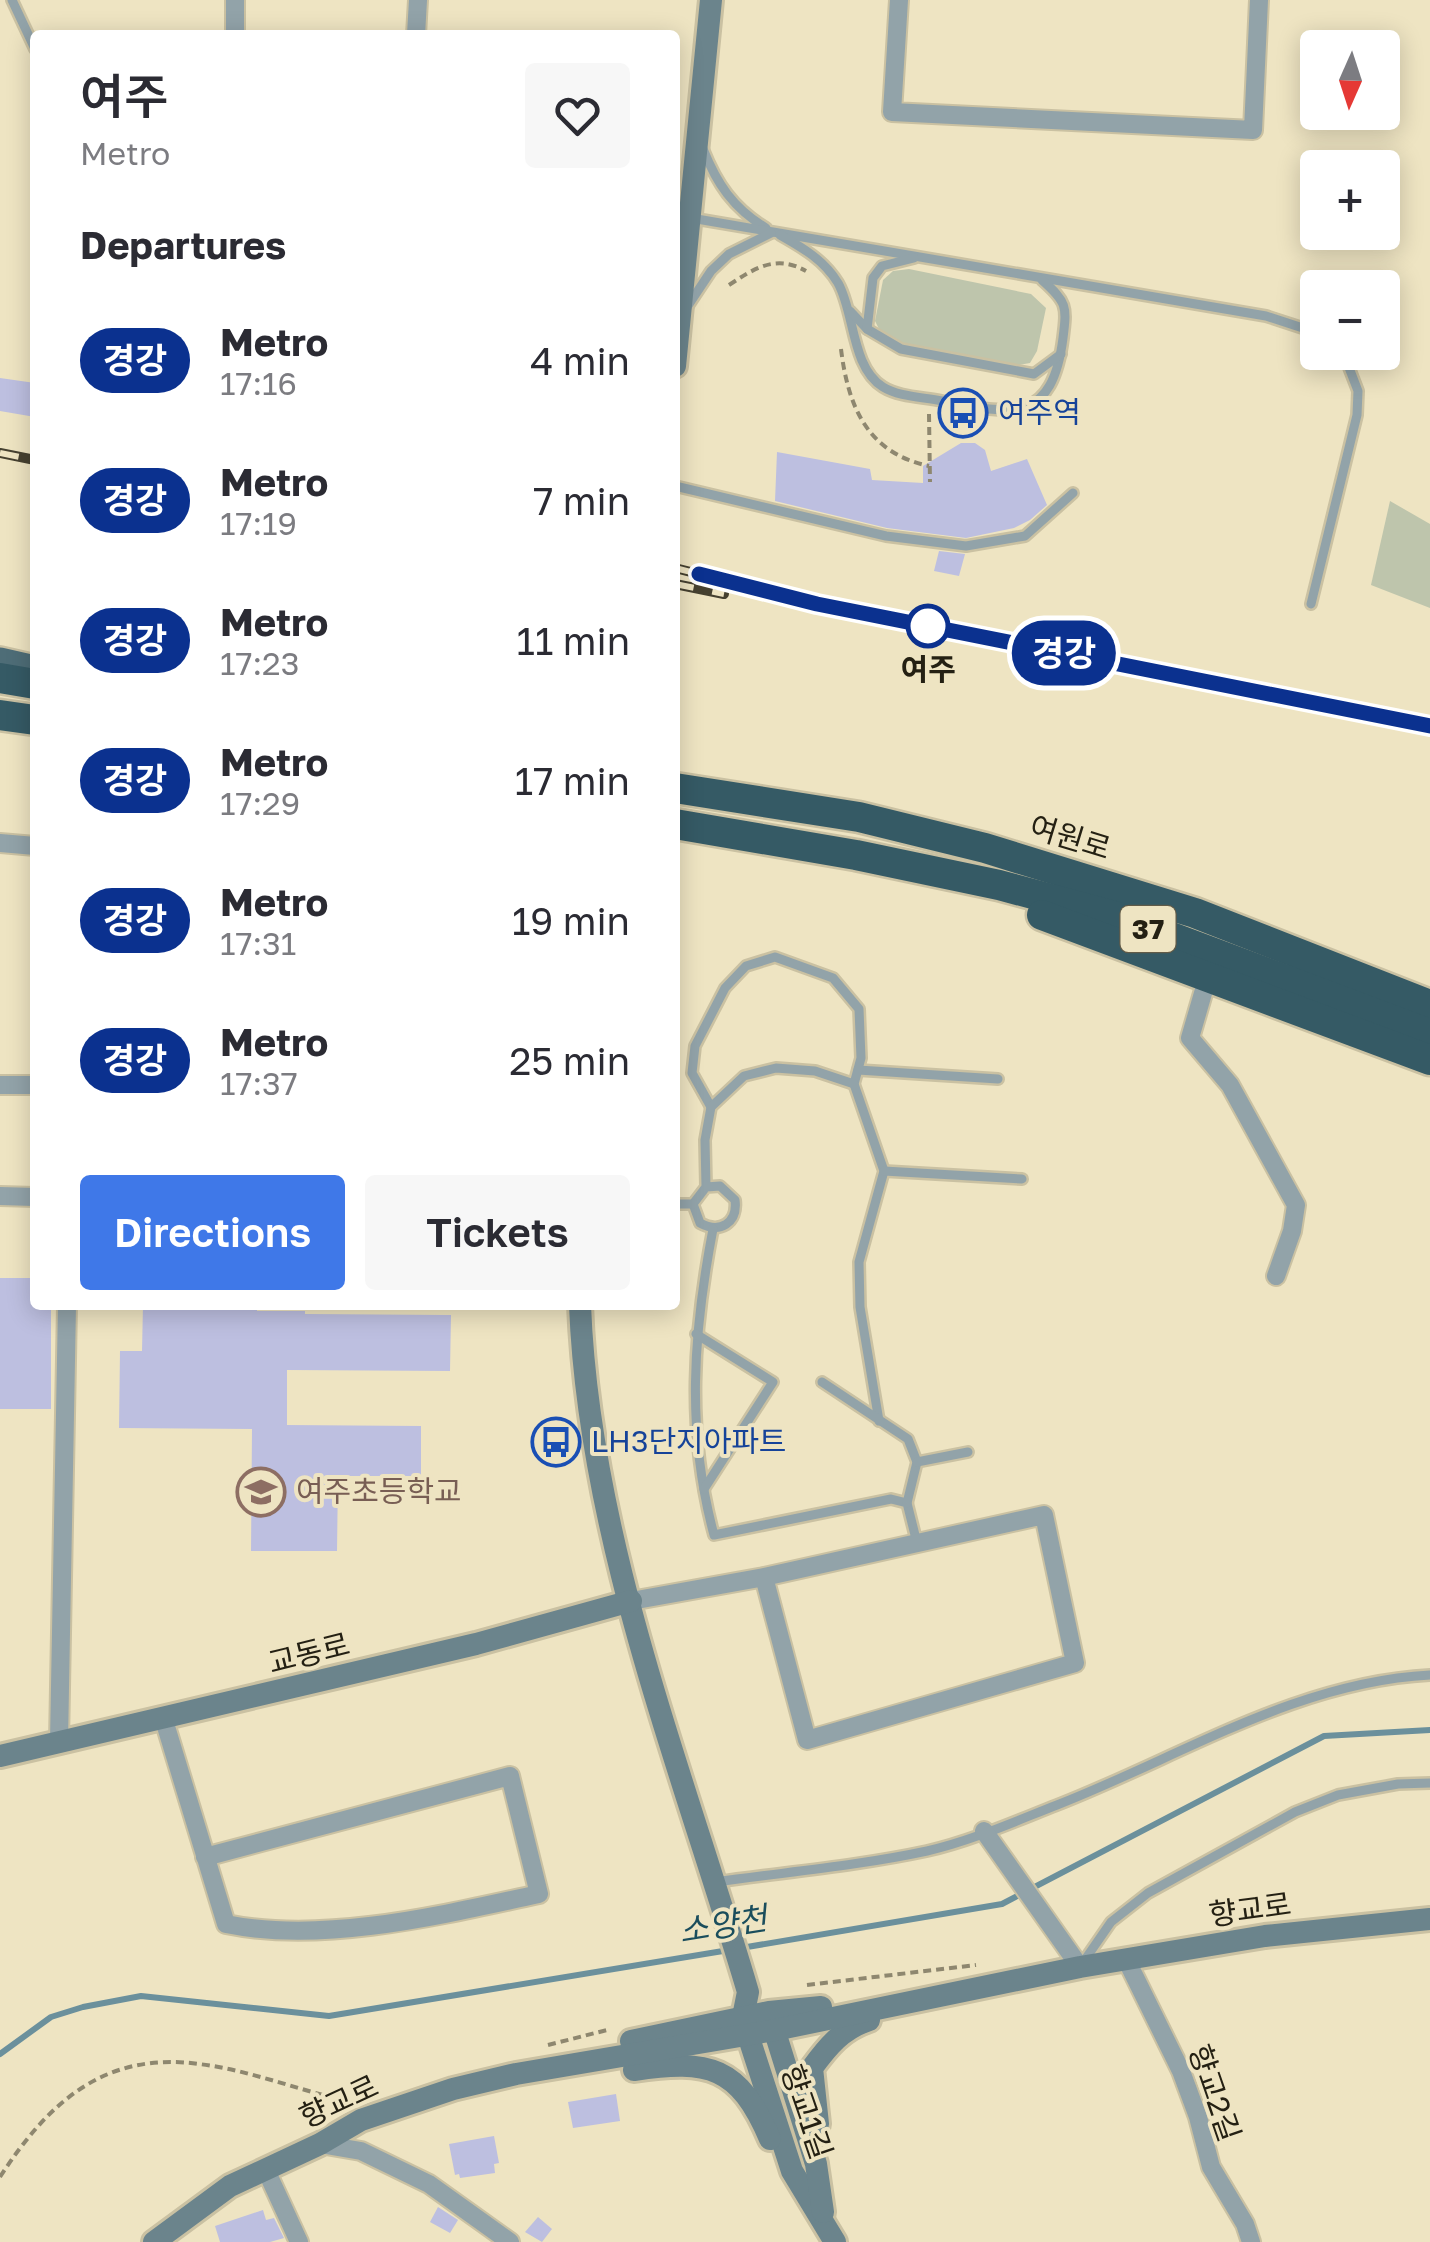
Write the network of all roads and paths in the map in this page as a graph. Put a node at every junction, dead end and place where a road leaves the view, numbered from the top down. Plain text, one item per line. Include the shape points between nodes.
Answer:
1 (12, 0) edge
2 (235, 0) edge
3 (418, 0) edge
4 (711, 0) edge
5 (899, 0) edge
6 (1259, 0) edge
7 (235, 30) edge
8 (416, 30) edge
9 (30, 38) edge
10 (699, 139) junction
11 (683, 217) edge
12 (773, 232) junction
13 (927, 257) junction
14 (817, 278) dead end
15 (1040, 278) junction
16 (729, 285) dead end
17 (848, 309) junction
18 (680, 317) joint
19 (1300, 327) edge
20 (867, 329) junction
21 (839, 334) dead end
22 (1061, 354) junction
23 (1350, 370) edge
24 (928, 408) dead end
25 (930, 466) junction
26 (930, 482) dead end
27 (680, 487) edge
28 (1073, 493) dead end
29 (1310, 604) dead end
30 (0, 660) edge
31 (30, 667) edge
32 (0, 678) edge
33 (30, 683) edge
34 (0, 715) edge
35 (30, 719) edge
36 (0, 732) edge
37 (30, 736) edge
38 (680, 789) edge
39 (680, 825) edge
40 (0, 843) edge
41 (30, 846) edge
42 (999, 884) junction
43 (1208, 976) junction
44 (1430, 1005) edge
45 (1430, 1034) edge
46 (1430, 1060) edge
47 (858, 1070) junction
48 (998, 1079) dead end
49 (0, 1084) edge
50 (854, 1084) junction
51 (30, 1085) edge
52 (712, 1107) junction
53 (884, 1170) junction
54 (1022, 1180) dead end
55 (706, 1187) junction
56 (0, 1196) edge
57 (30, 1197) edge
58 (680, 1204) edge
59 (693, 1204) junction
60 (713, 1229) junction
61 (1276, 1276) dead end
62 (67, 1310) edge
63 (580, 1310) edge
64 (696, 1334) junction
65 (822, 1382) dead end
66 (880, 1420) junction
67 (968, 1452) dead end
68 (916, 1462) junction
69 (702, 1492) junction
70 (907, 1504) junction
71 (917, 1543) junction
72 (764, 1577) junction
73 (630, 1601) junction
74 (1430, 1675) edge
75 (164, 1720) junction
76 (60, 1742) junction
77 (0, 1756) edge
78 (1430, 1783) edge
79 (987, 1837) junction
80 (206, 1857) junction
81 (717, 1888) junction
82 (1430, 1919) edge
83 (1127, 1961) junction
84 (983, 1964) dead end
85 (1080, 1967) junction
86 (745, 1983) junction
87 (796, 1986) dead end
88 (929, 1999) junction
89 (772, 2021) junction
90 (622, 2026) dead end
91 (746, 2026) junction
92 (548, 2045) dead end
93 (572, 2066) junction
94 (354, 2103) dead end
95 (320, 2144) junction
96 (816, 2164) junction
97 (266, 2170) junction
98 (792, 2171) junction
99 (0, 2177) edge
100 (830, 2232) edge
101 (154, 2242) edge
102 (299, 2242) edge
103 (510, 2242) edge
104 (1250, 2242) edge

1 - 9 lane
2 - 7 street
3 - 8 street
4 - 10 street
5 - 6 street via 892,112 1253,130
10 - 11 street
10 - 12 lane via 731,202
11 - 12 lane
11 - 18 street
12 - 13 lane
12 - 17 lane via 826,267
12 - 18 lane via 729,254
13 - 15 lane
13 - 20 lane via 882,266 873,278
14 - 16 path via 778,262
15 - 19 lane
15 - 22 lane via 1067,309
17 - 20 lane
17 - 22 lane via 870,374 899,394 1002,412 1029,406 1045,394
20 - 22 lane via 900,349 1022,373 1034,374
21 - 25 path via 849,400 862,423 886,446
23 - 29 lane via 1357,415
24 - 25 path
25 - 26 path
27 - 28 lane via 886,536 966,546 1025,536
30 - 31 main road
32 - 33 highway
34 - 35 highway
36 - 37 highway
38 - 44 highway, 여원로 / 37 via 859,817 985,848 1195,913
39 - 42 highway, 여원로 / 37
40 - 41 street
42 - 43 highway via 1042,915
42 - 45 highway, 여원로 / 37 via 1118,918
43 - 46 highway
43 - 61 street via 1190,1038 1230,1085 1296,1206
47 - 48 lane
47 - 50 lane
47 - 52 lane via 858,1009 833,978 775,957 746,966 725,988 695,1046 692,1073
49 - 51 street
50 - 52 lane via 776,1068 744,1076
50 - 53 lane
52 - 55 lane
53 - 54 lane
53 - 66 lane via 859,1262 866,1354
55 - 59 lane
55 - 60 lane via 726,1189 736,1207 732,1220
56 - 57 street
58 - 59 lane
59 - 60 lane via 700,1223
60 - 64 lane
62 - 76 street
63 - 73 street via 593,1440
64 - 69 lane
64 - 69 lane via 772,1382
65 - 66 lane
66 - 68 lane via 908,1440
67 - 68 lane
68 - 70 lane
69 - 70 lane via 714,1535 891,1499
70 - 71 lane
71 - 72 street
71 - 72 street via 1044,1515 1074,1663 806,1740
72 - 73 street
73 - 75 street, 교동로
73 - 81 street
74 - 79 lane via 1374,1680 1306,1698
75 - 76 street, 교동로
75 - 80 street
76 - 77 street, 교동로
78 - 85 lane via 1354,1792 1295,1812 1148,1893 1111,1922
79 - 81 lane
79 - 85 street
80 - 80 street via 510,1776 538,1894 414,1921 265,1932 226,1924
81 - 86 street
82 - 83 street, 향교로 via 1266,1936
83 - 85 street, 향교로
83 - 104 street, 향교2길 via 1181,2071 1211,2167
84 - 87 path
85 - 88 street, 향교로
86 - 89 street
86 - 91 street
88 - 89 street, 향교로 via 896,1996
88 - 96 street via 850,2027 812,2068 821,2140
89 - 91 street, 향교로
89 - 96 street, 향교1길
90 - 92 path
91 - 93 street, 향교로 via 594,2049
91 - 98 street, 향교1길
93 - 95 street, 향교로 via 408,2103
93 - 98 street via 603,2074 700,2065 726,2075 748,2097 781,2164
94 - 99 path via 202,2064 146,2064 65,2097
95 - 97 street, 향교로
95 - 103 street via 361,2151 429,2184
96 - 100 street, 향교1길
97 - 101 street, 향교로 via 230,2186
97 - 102 street
98 - 100 street, 향교1길

